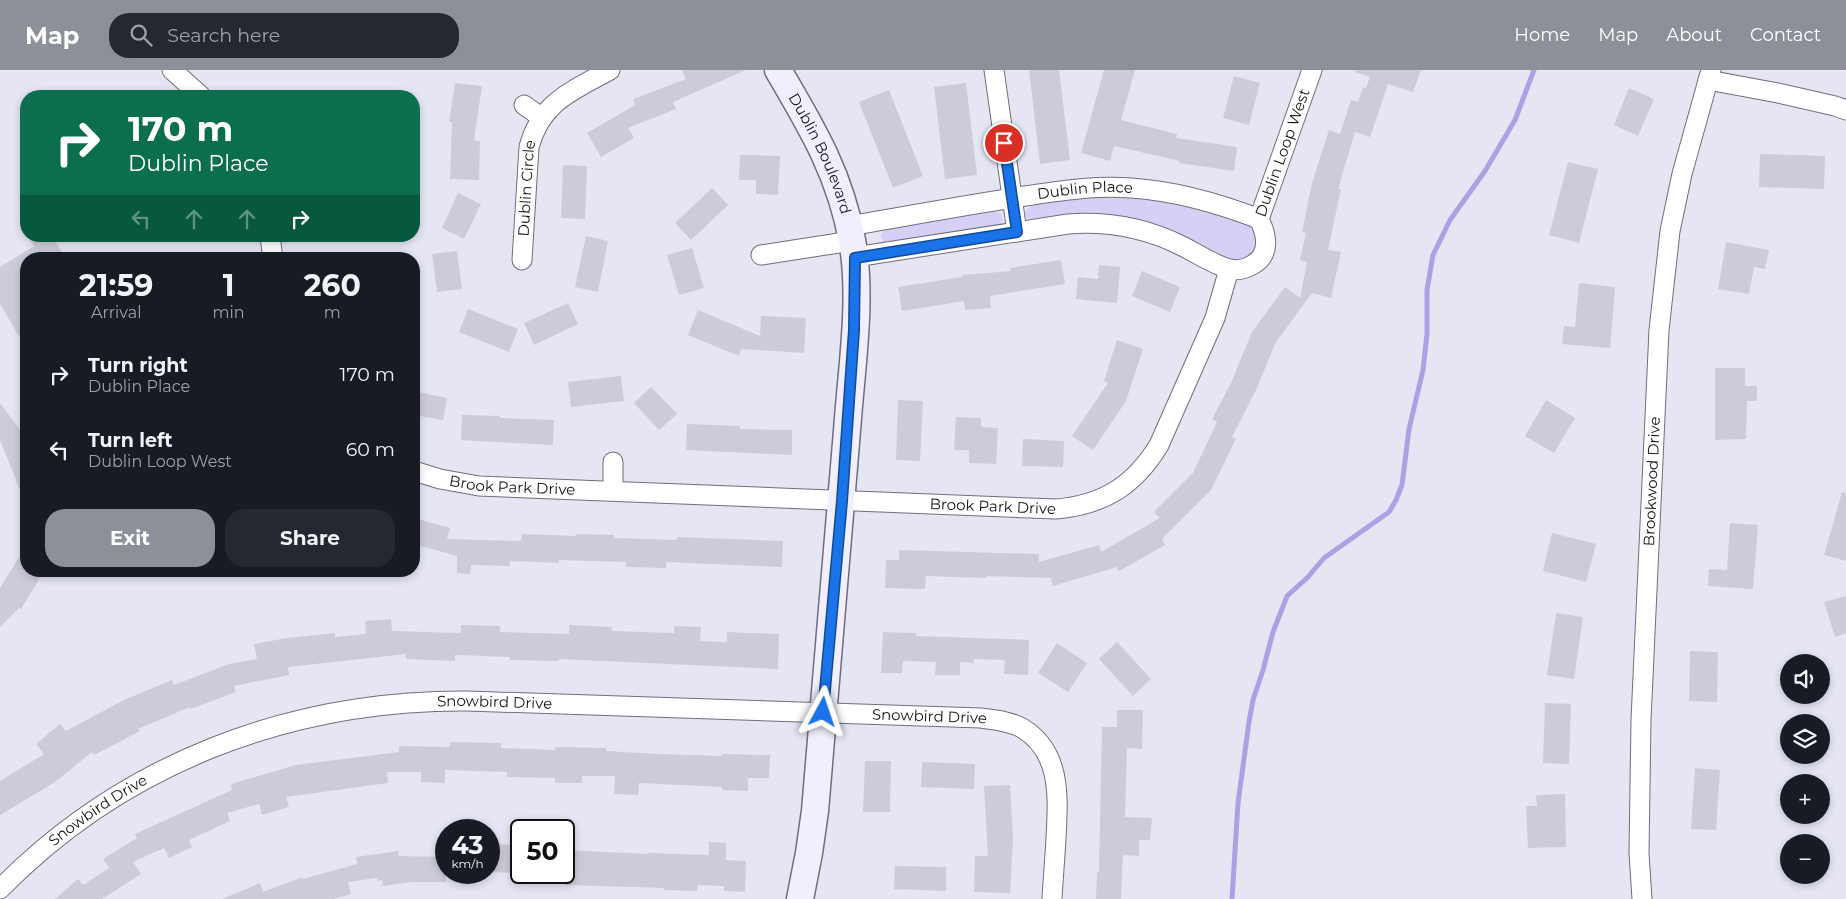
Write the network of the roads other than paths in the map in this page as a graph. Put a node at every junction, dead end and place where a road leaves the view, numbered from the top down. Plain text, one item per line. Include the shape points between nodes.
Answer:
1 (172, 70) edge
2 (610, 70) edge
3 (778, 70) edge
4 (994, 70) edge
5 (1312, 70) edge
6 (1709, 75) edge
7 (195, 90) edge
8 (524, 105) dead end
9 (1846, 110) edge
10 (541, 117) junction
11 (1012, 198) junction
12 (1259, 219) junction
13 (1017, 232) junction
14 (852, 241) junction
15 (761, 255) dead end
16 (522, 260) dead end
17 (1229, 269) junction
18 (613, 462) dead end
19 (420, 473) edge
20 (613, 491) junction
21 (842, 501) junction
22 (823, 712) junction
23 (0, 889) edge
24 (800, 899) edge
25 (1052, 899) edge
26 (1642, 899) edge

1 - 7 street
2 - 10 street, Dublin Circle via 566,95
3 - 14 main road, Dublin Boulevard via 824,151 840,192
4 - 11 street
5 - 12 street, Dublin Loop West
6 - 9 street
6 - 26 street, Brookwood Drive via 1670,231 1659,330 1640,720 1638,853
8 - 10 street, Dublin Circle
10 - 16 street, Dublin Circle via 533,130 529,148
11 - 12 street, Dublin Place via 1080,189 1131,188 1193,198
11 - 13 street
11 - 14 street, Dublin Place
12 - 17 street, Dublin Loop West via 1266,235 1264,253 1247,268
13 - 14 street, Dublin Place
13 - 17 street, Dublin Place via 1084,223 1128,227 1161,237
14 - 15 street
14 - 21 main road, Dublin Boulevard via 854,330
17 - 21 street, Brook Park Drive via 1215,318 1159,445 1136,476 1123,487 1104,498 1074,508 1056,509
18 - 20 street
19 - 20 street, Brook Park Drive via 479,486
20 - 21 street, Brook Park Drive
21 - 22 main road, Dublin Boulevard
22 - 23 street, Snowbird Drive via 445,701 372,705 323,714 237,738 178,762 97,809 59,836
22 - 24 main road, Dublin Boulevard via 812,831
22 - 25 street, Snowbird Drive via 1001,720 1040,734 1056,775 1058,798

